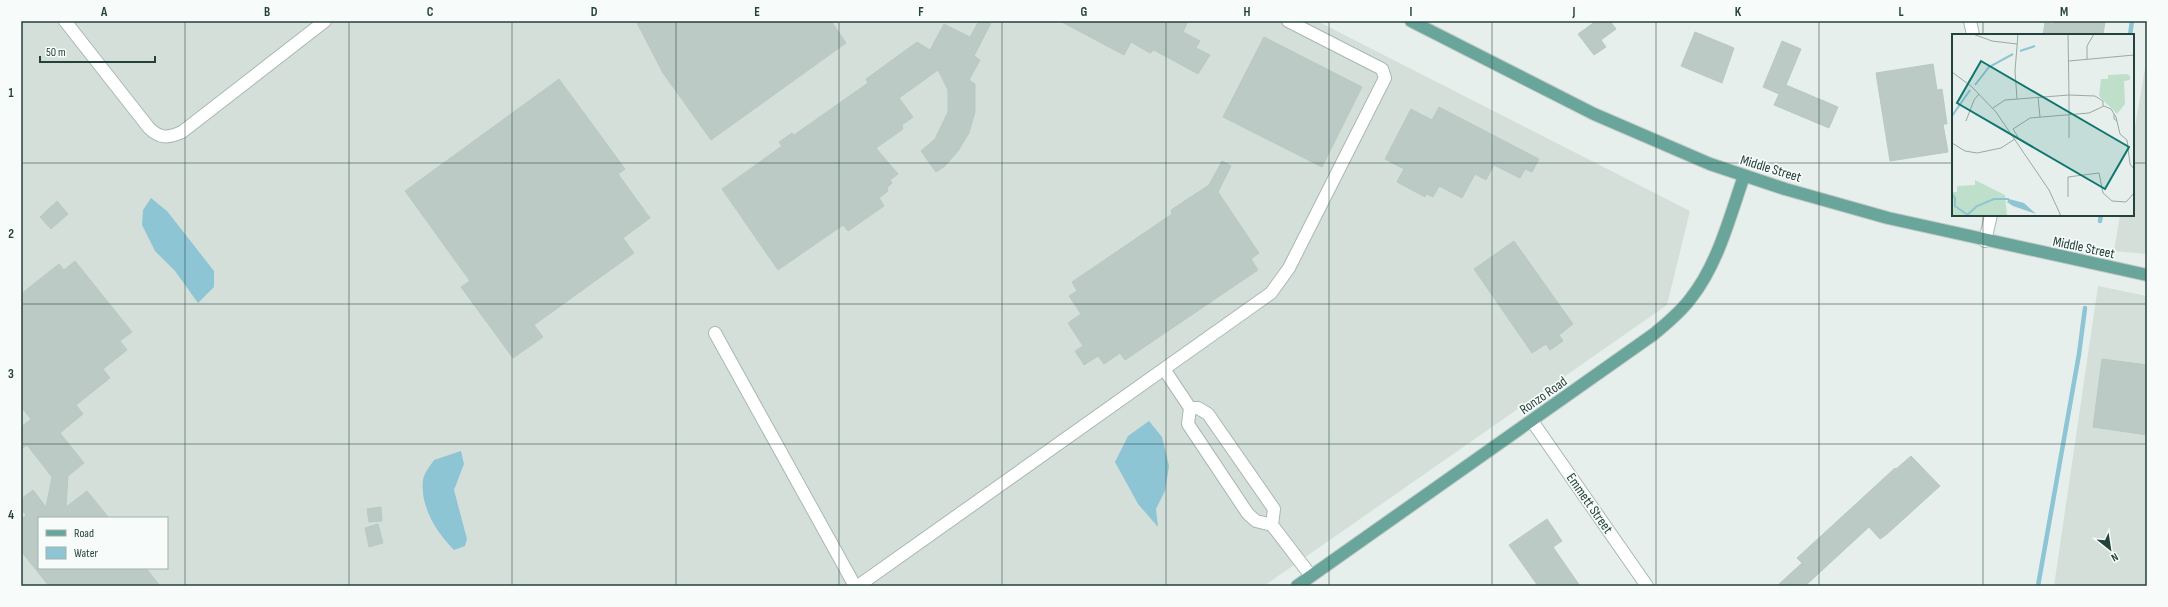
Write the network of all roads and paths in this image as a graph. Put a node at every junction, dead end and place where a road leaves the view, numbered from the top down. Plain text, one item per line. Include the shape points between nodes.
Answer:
1 (65, 21) edge
2 (325, 21) edge
3 (1288, 21) edge
4 (1411, 21) edge
5 (1970, 21) edge
6 (1973, 34) edge
7 (1744, 176) junction
8 (1991, 216) edge
9 (1985, 241) junction
10 (2147, 275) edge
11 (715, 333) dead end
12 (1164, 369) junction
13 (1190, 408) junction
14 (1532, 421) junction
15 (1272, 525) junction
16 (1311, 576) junction
17 (856, 586) edge
18 (1298, 586) edge
19 (1648, 586) edge

1 - 2 street via 148,128 156,135 173,136 182,132
3 - 12 street via 1382,69 1385,78 1289,268 1271,293
4 - 7 main road, Middle Street via 1635,133
5 - 6 street
7 - 9 main road, Middle Street via 1888,218
7 - 14 main road, Ronzo Road via 1716,252 1692,298 1654,334
8 - 9 street
9 - 10 main road, Middle Street
11 - 17 street
12 - 13 street
12 - 17 street
13 - 15 street via 1198,408 1208,414 1249,471 1274,510
13 - 15 street via 1188,424 1248,514 1256,522
14 - 16 main road, Ronzo Road
14 - 19 street, Emmett Street
15 - 16 street
16 - 18 main road, Ronzo Road

